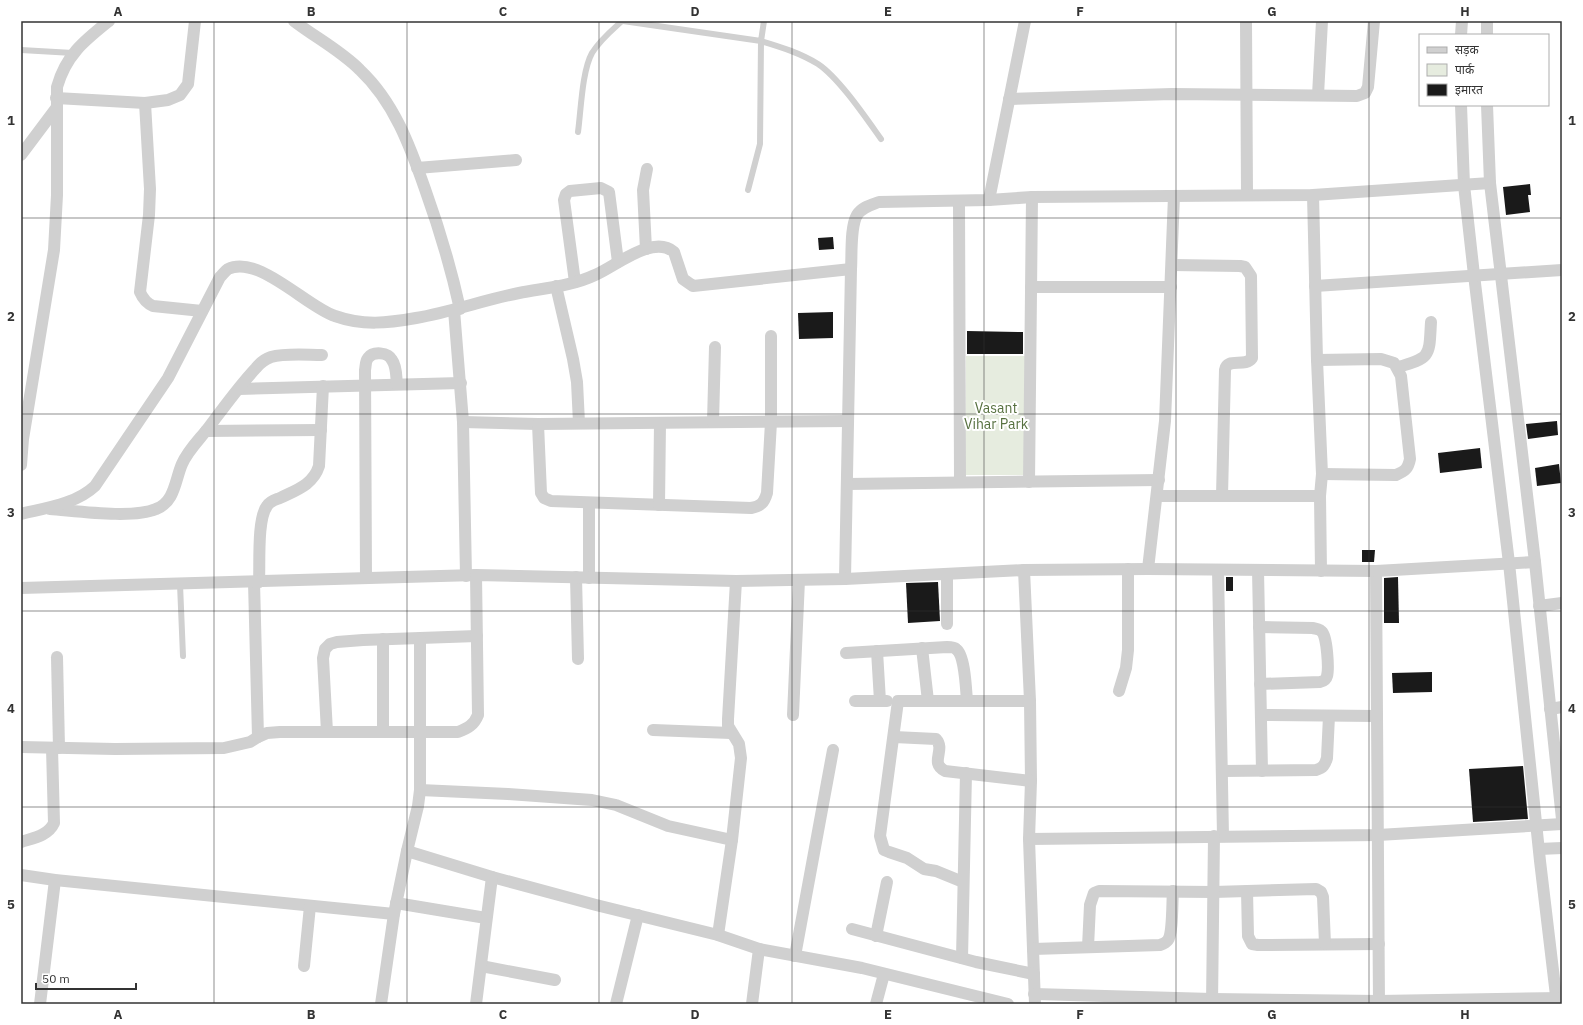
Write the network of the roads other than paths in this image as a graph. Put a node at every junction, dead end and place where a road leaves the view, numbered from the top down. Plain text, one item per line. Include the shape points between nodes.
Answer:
1 (109, 21) edge
2 (195, 21) edge
3 (294, 21) edge
4 (622, 21) edge
5 (764, 21) edge
6 (1025, 21) edge
7 (1246, 21) edge
8 (1322, 21) edge
9 (1374, 21) edge
10 (1462, 21) edge
11 (1487, 21) edge
12 (1461, 34) edge
13 (1487, 34) edge
14 (761, 41) junction
15 (21, 50) edge
16 (73, 53) junction
17 (1246, 95) junction
18 (1318, 95) junction
19 (1009, 99) junction
20 (57, 102) junction
21 (145, 103) junction
22 (1461, 106) edge
23 (1487, 106) edge
24 (578, 132) dead end
25 (881, 139) dead end
26 (21, 155) edge
27 (516, 160) dead end
28 (418, 168) junction
29 (647, 169) dead end
30 (1490, 183) junction
31 (1464, 185) junction
32 (748, 190) dead end
33 (1247, 195) junction
34 (1313, 195) junction
35 (1174, 196) junction
36 (1032, 197) junction
37 (989, 200) junction
38 (960, 201) junction
39 (646, 249) junction
40 (618, 262) junction
41 (1172, 265) junction
42 (851, 269) junction
43 (1562, 270) edge
44 (1500, 274) junction
45 (1474, 276) junction
46 (575, 282) junction
47 (556, 286) junction
48 (1315, 286) junction
49 (1031, 287) junction
50 (1171, 287) junction
51 (457, 309) junction
52 (202, 311) junction
53 (1431, 322) dead end
54 (771, 336) dead end
55 (715, 347) dead end
56 (322, 355) dead end
57 (1317, 360) junction
58 (1398, 368) junction
59 (461, 383) junction
60 (397, 384) junction
61 (365, 385) junction
62 (323, 386) junction
63 (239, 389) junction
64 (848, 421) junction
65 (463, 422) junction
66 (713, 422) junction
67 (771, 422) junction
68 (579, 423) junction
69 (660, 423) junction
70 (538, 424) junction
71 (321, 430) junction
72 (206, 431) junction
73 (21, 465) edge
74 (1322, 474) junction
75 (1159, 480) junction
76 (960, 482) junction
77 (1029, 482) junction
78 (847, 484) junction
79 (1157, 496) junction
80 (1222, 496) junction
81 (1320, 496) junction
82 (590, 503) junction
83 (660, 505) junction
84 (41, 509) junction
85 (21, 514) edge
86 (1535, 562) junction
87 (1509, 563) junction
88 (1128, 569) junction
89 (1148, 569) junction
90 (1024, 570) junction
91 (1218, 570) junction
92 (1258, 570) junction
93 (1321, 571) junction
94 (1376, 571) junction
95 (947, 574) junction
96 (471, 576) junction
97 (576, 577) junction
98 (366, 578) junction
99 (589, 578) junction
100 (845, 579) junction
101 (799, 580) junction
102 (736, 581) junction
103 (257, 582) junction
104 (180, 584) junction
105 (21, 588) edge
106 (1562, 603) edge
107 (1539, 606) junction
108 (947, 624) dead end
109 (1260, 627) junction
110 (477, 636) junction
111 (420, 638) junction
112 (384, 639) junction
113 (922, 648) junction
114 (877, 651) junction
115 (846, 653) dead end
116 (183, 656) dead end
117 (57, 657) dead end
118 (578, 659) dead end
119 (1260, 684) junction
120 (1120, 692) dead end
121 (855, 700) dead end
122 (880, 701) junction
123 (898, 701) junction
124 (928, 701) junction
125 (967, 701) junction
126 (1030, 701) junction
127 (1556, 708) edge
128 (793, 715) dead end
129 (1261, 715) junction
130 (1329, 716) junction
131 (1377, 716) junction
132 (653, 730) dead end
133 (420, 731) junction
134 (327, 732) junction
135 (383, 732) junction
136 (731, 733) junction
137 (258, 737) junction
138 (894, 737) junction
139 (21, 747) edge
140 (55, 748) junction
141 (833, 750) dead end
142 (1262, 771) junction
143 (1222, 772) junction
144 (966, 773) junction
145 (1031, 781) junction
146 (420, 790) junction
147 (1562, 819) edge
148 (1562, 824) edge
149 (1537, 825) junction
150 (1378, 835) junction
151 (1219, 836) junction
152 (1029, 839) junction
153 (732, 840) junction
154 (21, 842) edge
155 (1562, 848) edge
156 (1539, 849) junction
157 (407, 851) junction
158 (21, 875) edge
159 (492, 877) junction
160 (54, 880) junction
161 (887, 882) dead end
162 (963, 882) junction
163 (1173, 891) junction
164 (1247, 891) junction
165 (1214, 892) junction
166 (310, 906) junction
167 (395, 908) junction
168 (638, 915) junction
169 (486, 918) junction
170 (852, 929) dead end
171 (718, 935) junction
172 (876, 936) junction
173 (1325, 944) junction
174 (1379, 944) junction
175 (1088, 947) junction
176 (759, 949) junction
177 (1033, 949) junction
178 (795, 956) junction
179 (962, 958) junction
180 (304, 966) dead end
181 (481, 966) junction
182 (884, 974) junction
183 (1034, 974) junction
184 (555, 980) dead end
185 (1034, 999) edge
186 (1558, 1000) edge
187 (987, 1001) edge
188 (1511, 1001) edge
189 (1212, 1002) edge
190 (1263, 1002) edge
191 (1328, 1002) edge
192 (1379, 1002) edge
193 (1432, 1002) edge
194 (40, 1004) edge
195 (381, 1004) edge
196 (476, 1004) edge
197 (616, 1004) edge
198 (753, 1004) edge
199 (876, 1004) edge
200 (1008, 1004) edge

1 - 16 street
2 - 21 street via 188,84 180,95 168,100
3 - 28 street via 360,69 381,93 396,118
4 - 14 lane
4 - 24 lane via 603,38 592,53 586,68
5 - 14 lane
6 - 19 street
7 - 17 street
8 - 18 street
9 - 18 street via 1369,80 1365,92 1357,96
10 - 12 street
11 - 13 street
14 - 25 lane via 795,51 819,65 862,112
14 - 32 lane via 760,144
15 - 16 lane
16 - 20 street via 62,72
17 - 18 street
17 - 19 street via 1172,94
17 - 33 street
19 - 37 street
20 - 21 street
20 - 26 street
20 - 73 street via 54,250 23,438
21 - 52 street via 150,189 140,292 148,304 154,306
22 - 31 street
23 - 30 street
27 - 28 street
28 - 51 street via 447,257
29 - 39 street via 643,190
30 - 31 street
30 - 44 street
31 - 34 street
31 - 45 street
33 - 34 street
33 - 35 street
34 - 48 street
35 - 36 street
35 - 41 street
36 - 37 street
36 - 49 street
37 - 38 street
38 - 42 street via 879,202 867,206 857,214
38 - 76 street
39 - 40 street
39 - 42 street via 664,246 670,248 674,252 683,279 693,286
40 - 46 street via 594,276
40 - 46 street via 609,192 601,188 570,191 564,200
41 - 50 street
41 - 80 street via 1240,266 1245,267 1251,276 1252,358 1246,363 1228,364 1225,370
42 - 64 street
43 - 44 street
44 - 45 street
44 - 86 street
45 - 48 street
45 - 87 street
46 - 47 street
47 - 51 street
47 - 68 street via 574,359
48 - 57 street
49 - 50 street
49 - 77 street
50 - 75 street via 1165,421
51 - 52 street via 395,322 350,321 333,316 258,270 234,266 227,270 213,288
51 - 59 street
52 - 84 street via 168,378 95,486 87,494
53 - 58 street via 1428,353 1417,362
54 - 67 street
55 - 66 street
56 - 63 street via 271,357 256,367
57 - 58 street via 1381,359 1394,363
57 - 74 street
58 - 74 street via 1401,376 1409,466 1396,475
59 - 60 street
59 - 65 street
60 - 61 street
60 - 61 street via 394,362 390,356 374,354 369,356 366,362
61 - 62 street
61 - 98 street
62 - 63 street
62 - 71 street
63 - 72 street
64 - 67 street
64 - 78 street
65 - 70 street
65 - 96 street
66 - 67 street
66 - 69 street
67 - 83 street via 767,493 764,502 759,506 751,508
68 - 69 street
68 - 70 street
69 - 83 street
70 - 82 street via 541,493 544,498 557,502
71 - 72 street
71 - 103 street via 319,466 313,478 302,488 272,501 263,512
72 - 84 street via 183,462 170,497 157,509 117,514
74 - 81 street
75 - 77 street
75 - 79 street
76 - 77 street
76 - 78 street
78 - 100 street
79 - 80 street
79 - 89 street
80 - 81 street
81 - 93 street
82 - 83 street
82 - 99 street
84 - 85 street
86 - 87 street
86 - 107 street
87 - 94 street
87 - 149 street
88 - 89 street
88 - 90 street
88 - 120 street via 1128,650
89 - 91 street
90 - 95 street
90 - 126 street
91 - 92 street
91 - 143 street
92 - 93 street
92 - 109 street
93 - 94 street
94 - 131 street
95 - 100 street
95 - 108 street
96 - 97 street
96 - 98 street
96 - 110 street
97 - 99 street
97 - 118 street
98 - 103 street
99 - 102 street
100 - 101 street
101 - 102 street
101 - 128 street
102 - 136 street via 728,719
103 - 104 street
103 - 137 street
104 - 105 street
104 - 116 lane
106 - 107 street
107 - 127 street
109 - 119 street
109 - 119 street via 1320,630 1325,638 1328,668 1328,676 1320,682
110 - 111 street
110 - 133 street via 478,715 474,722 458,732
111 - 112 street
111 - 133 street
112 - 134 street via 337,642 325,649 323,658
112 - 135 street
113 - 114 street
113 - 124 street
113 - 125 street via 947,647 956,648 960,652
114 - 115 street
114 - 122 street
117 - 140 street
119 - 129 street
121 - 122 street
122 - 123 street
123 - 124 street
123 - 138 street
124 - 125 street
125 - 126 street
126 - 145 street
127 - 147 street
129 - 130 street
129 - 142 street
130 - 131 street
130 - 142 street via 1327,758 1322,769
131 - 150 street
132 - 136 street
133 - 135 street
133 - 146 street
134 - 135 street
134 - 137 street via 280,732
136 - 153 street via 739,744 741,758
137 - 140 street via 250,742 224,748
138 - 144 street via 936,740 940,748 937,762 940,768 944,771
138 - 162 street via 880,836 881,845 884,850 907,858 924,869
139 - 140 street
140 - 154 street via 54,823 45,834
141 - 178 street
142 - 143 street
143 - 151 street
144 - 145 street
144 - 162 street
145 - 152 street
146 - 153 street via 592,800 616,805 668,826
146 - 157 street
148 - 149 street
149 - 150 street
149 - 156 street
150 - 151 street
150 - 174 street
151 - 152 street
151 - 165 street
152 - 177 street
153 - 171 street
155 - 156 street
156 - 186 street
157 - 159 street
157 - 167 street
158 - 160 street
159 - 168 street
159 - 169 street
160 - 166 street
160 - 194 street
161 - 172 street
162 - 179 street
163 - 165 street
163 - 175 street via 1169,938 1165,943
163 - 175 street via 1094,893 1090,905
164 - 165 street
164 - 173 street via 1248,936 1252,944
164 - 173 street via 1316,889 1321,892
165 - 189 street
166 - 167 street
166 - 180 street
167 - 169 street
167 - 195 street
168 - 171 street
168 - 197 street
169 - 181 street
170 - 172 street
171 - 176 street
172 - 179 street
173 - 174 street
174 - 192 street
175 - 177 street
176 - 178 street
176 - 198 street
177 - 183 street
178 - 182 street
179 - 183 street
181 - 184 street
181 - 196 street
182 - 187 street
182 - 199 street
183 - 185 street
185 - 189 street
186 - 188 street
187 - 200 street
188 - 193 street
189 - 190 street
190 - 191 street
191 - 192 street
192 - 193 street

